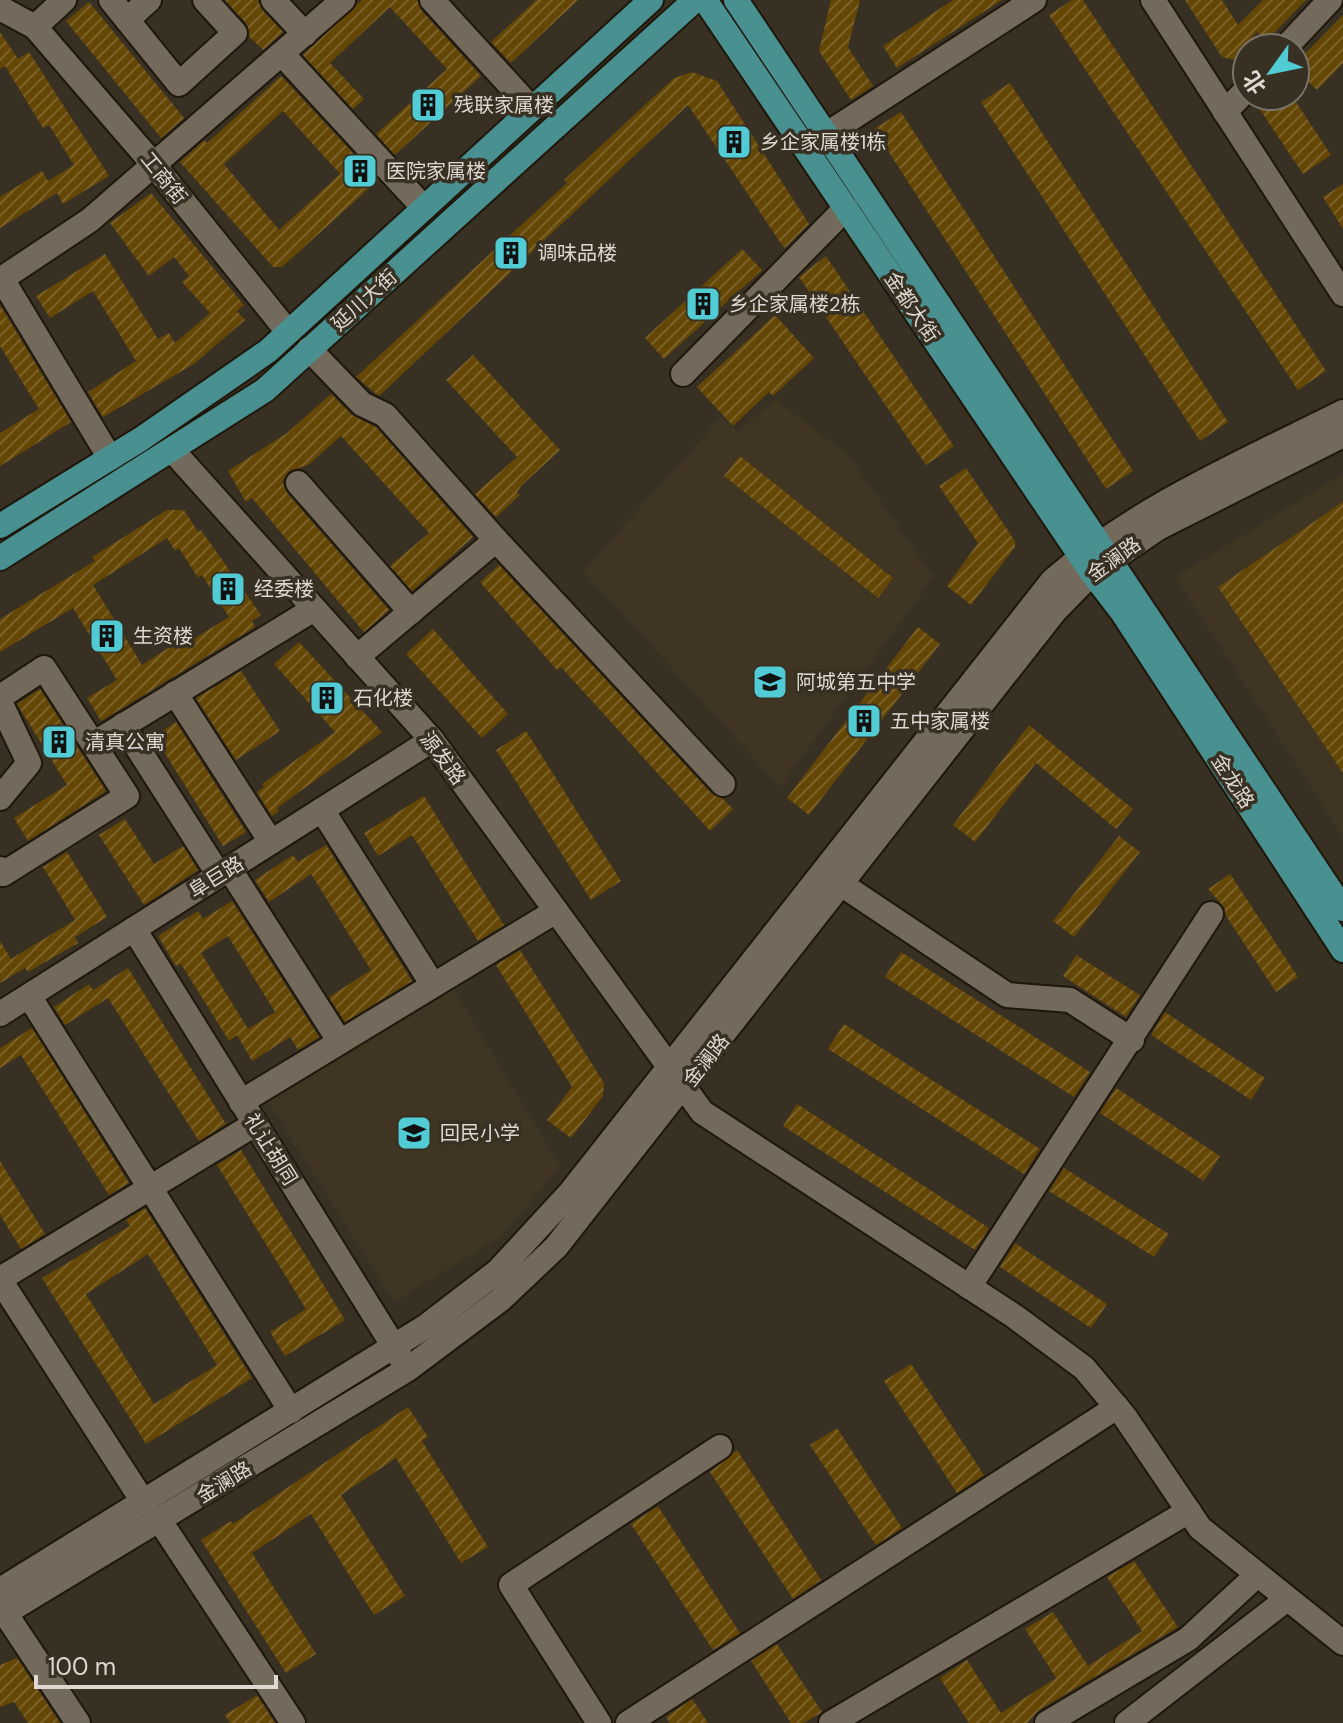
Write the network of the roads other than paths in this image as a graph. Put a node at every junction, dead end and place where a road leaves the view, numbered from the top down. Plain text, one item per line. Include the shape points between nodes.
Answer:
1 (64, 0) edge
2 (111, 0) edge
3 (149, 0) edge
4 (205, 0) edge
5 (273, 0) edge
6 (343, 0) edge
7 (432, 0) edge
8 (651, 0) edge
9 (695, 0) edge
10 (705, 0) edge
11 (736, 0) edge
12 (1034, 0) edge
13 (1153, 0) edge
14 (1330, 0) edge
15 (0, 8) edge
16 (127, 20) junction
17 (35, 27) junction
18 (1300, 32) edge
19 (305, 34) junction
20 (282, 54) junction
21 (1231, 106) edge
22 (532, 109) junction
23 (1225, 112) junction
24 (827, 134) junction
25 (154, 165) junction
26 (424, 208) junction
27 (846, 208) junction
28 (1, 280) edge
29 (1343, 294) edge
30 (288, 332) junction
31 (309, 349) junction
32 (683, 374) dead end
33 (1343, 412) edge
34 (1343, 435) edge
35 (173, 451) junction
36 (110, 458) junction
37 (298, 483) dead end
38 (0, 526) edge
39 (496, 540) junction
40 (0, 558) edge
41 (1097, 558) junction
42 (1131, 607) junction
43 (314, 609) junction
44 (411, 612) junction
45 (357, 657) junction
46 (175, 693) junction
47 (0, 699) edge
48 (123, 725) junction
49 (432, 740) junction
50 (93, 744) junction
51 (723, 784) dead end
52 (0, 798) edge
53 (322, 810) junction
54 (271, 842) junction
55 (0, 869) edge
56 (224, 872) junction
57 (841, 884) junction
58 (1343, 909) edge
59 (556, 911) junction
60 (1211, 914) dead end
61 (134, 929) junction
62 (1343, 950) edge
63 (433, 985) junction
64 (29, 996) junction
65 (0, 1014) edge
66 (1132, 1040) junction
67 (340, 1042) junction
68 (677, 1078) junction
69 (241, 1102) junction
70 (255, 1124) junction
71 (150, 1187) junction
72 (0, 1279) edge
73 (969, 1287) junction
74 (394, 1347) junction
75 (408, 1369) junction
76 (1117, 1407) junction
77 (291, 1411) junction
78 (720, 1447) dead end
79 (1189, 1511) junction
80 (152, 1512) junction
81 (1256, 1576) junction
82 (1287, 1599) junction
83 (2, 1607) edge
84 (1343, 1643) edge
85 (78, 1723) edge
86 (293, 1723) edge
87 (599, 1723) edge
88 (628, 1723) edge
89 (831, 1723) edge
90 (1047, 1723) edge
91 (1127, 1723) edge

1 - 17 street
2 - 16 street
3 - 16 street
4 - 16 street via 235,33 179,84
5 - 19 street
6 - 19 street
7 - 22 street
8 - 22 main road, 延川大街
9 - 31 main road, 延川大街
10 - 27 main road, 金都大街
11 - 24 main road, 金都大街
12 - 24 street
13 - 23 street
14 - 18 street
15 - 17 street
17 - 25 street, 工商街
19 - 20 street
20 - 25 street
20 - 26 street
21 - 23 street
22 - 26 main road, 延川大街
23 - 29 street
24 - 41 main road, 金都大街
25 - 28 street via 90,220
25 - 30 street, 工商街
26 - 30 main road, 延川大街
27 - 32 street
27 - 41 main road, 金都大街
28 - 36 street
30 - 36 main road, 延川大街 via 224,384
31 - 35 main road, 延川大街 via 265,390
31 - 39 street via 362,404 385,415
33 - 41 street, 金澜路 via 1173,498
34 - 41 street, 金澜路
35 - 40 main road, 延川大街
35 - 43 street, 源发路
36 - 38 main road, 延川大街
37 - 44 street
39 - 44 street
39 - 51 street
41 - 42 main road, 金都大街
41 - 57 street, 金澜路
41 - 68 street, 金澜路 via 1053,580 955,701
42 - 58 main road, 金龙路
42 - 62 main road, 金龙路
43 - 45 street, 源发路
43 - 46 street
44 - 45 street
45 - 49 street, 源发路
46 - 48 street
46 - 54 street
47 - 50 street via 44,668
47 - 52 street via 29,763
48 - 50 street
48 - 56 street
49 - 53 street, 阜巨路
49 - 59 street, 源发路
50 - 55 street via 127,796 3,874
53 - 54 street, 阜巨路
53 - 63 street
54 - 56 street, 阜巨路
56 - 61 street, 阜巨路
56 - 67 street
57 - 66 street via 1007,995 1070,1000
57 - 68 street, 金澜路
59 - 63 street
59 - 68 street, 源发路
60 - 66 street
61 - 64 street, 阜巨路
61 - 69 street, 礼让胡同
63 - 67 street
64 - 65 street, 阜巨路
64 - 71 street
66 - 73 street
67 - 69 street
68 - 73 street, 源发路 via 702,1112
68 - 74 street, 金澜路 via 476,1290
68 - 75 street, 金澜路 via 556,1247 500,1300
69 - 70 street, 礼让胡同
70 - 71 street
70 - 74 street, 礼让胡同
71 - 72 street
71 - 77 street
72 - 80 street
73 - 76 street, 源发路 via 1057,1346
74 - 75 street, 礼让胡同
74 - 77 street, 金澜路
75 - 80 street, 金澜路
76 - 79 street, 源发路
76 - 88 street
77 - 80 street, 金澜路
78 - 87 street via 511,1585
79 - 81 street, 源发路 via 1200,1528
79 - 89 street
80 - 83 street, 金澜路
80 - 86 street
81 - 82 street, 源发路
81 - 90 street via 1188,1639
82 - 84 street, 源发路
82 - 91 street
83 - 85 street

